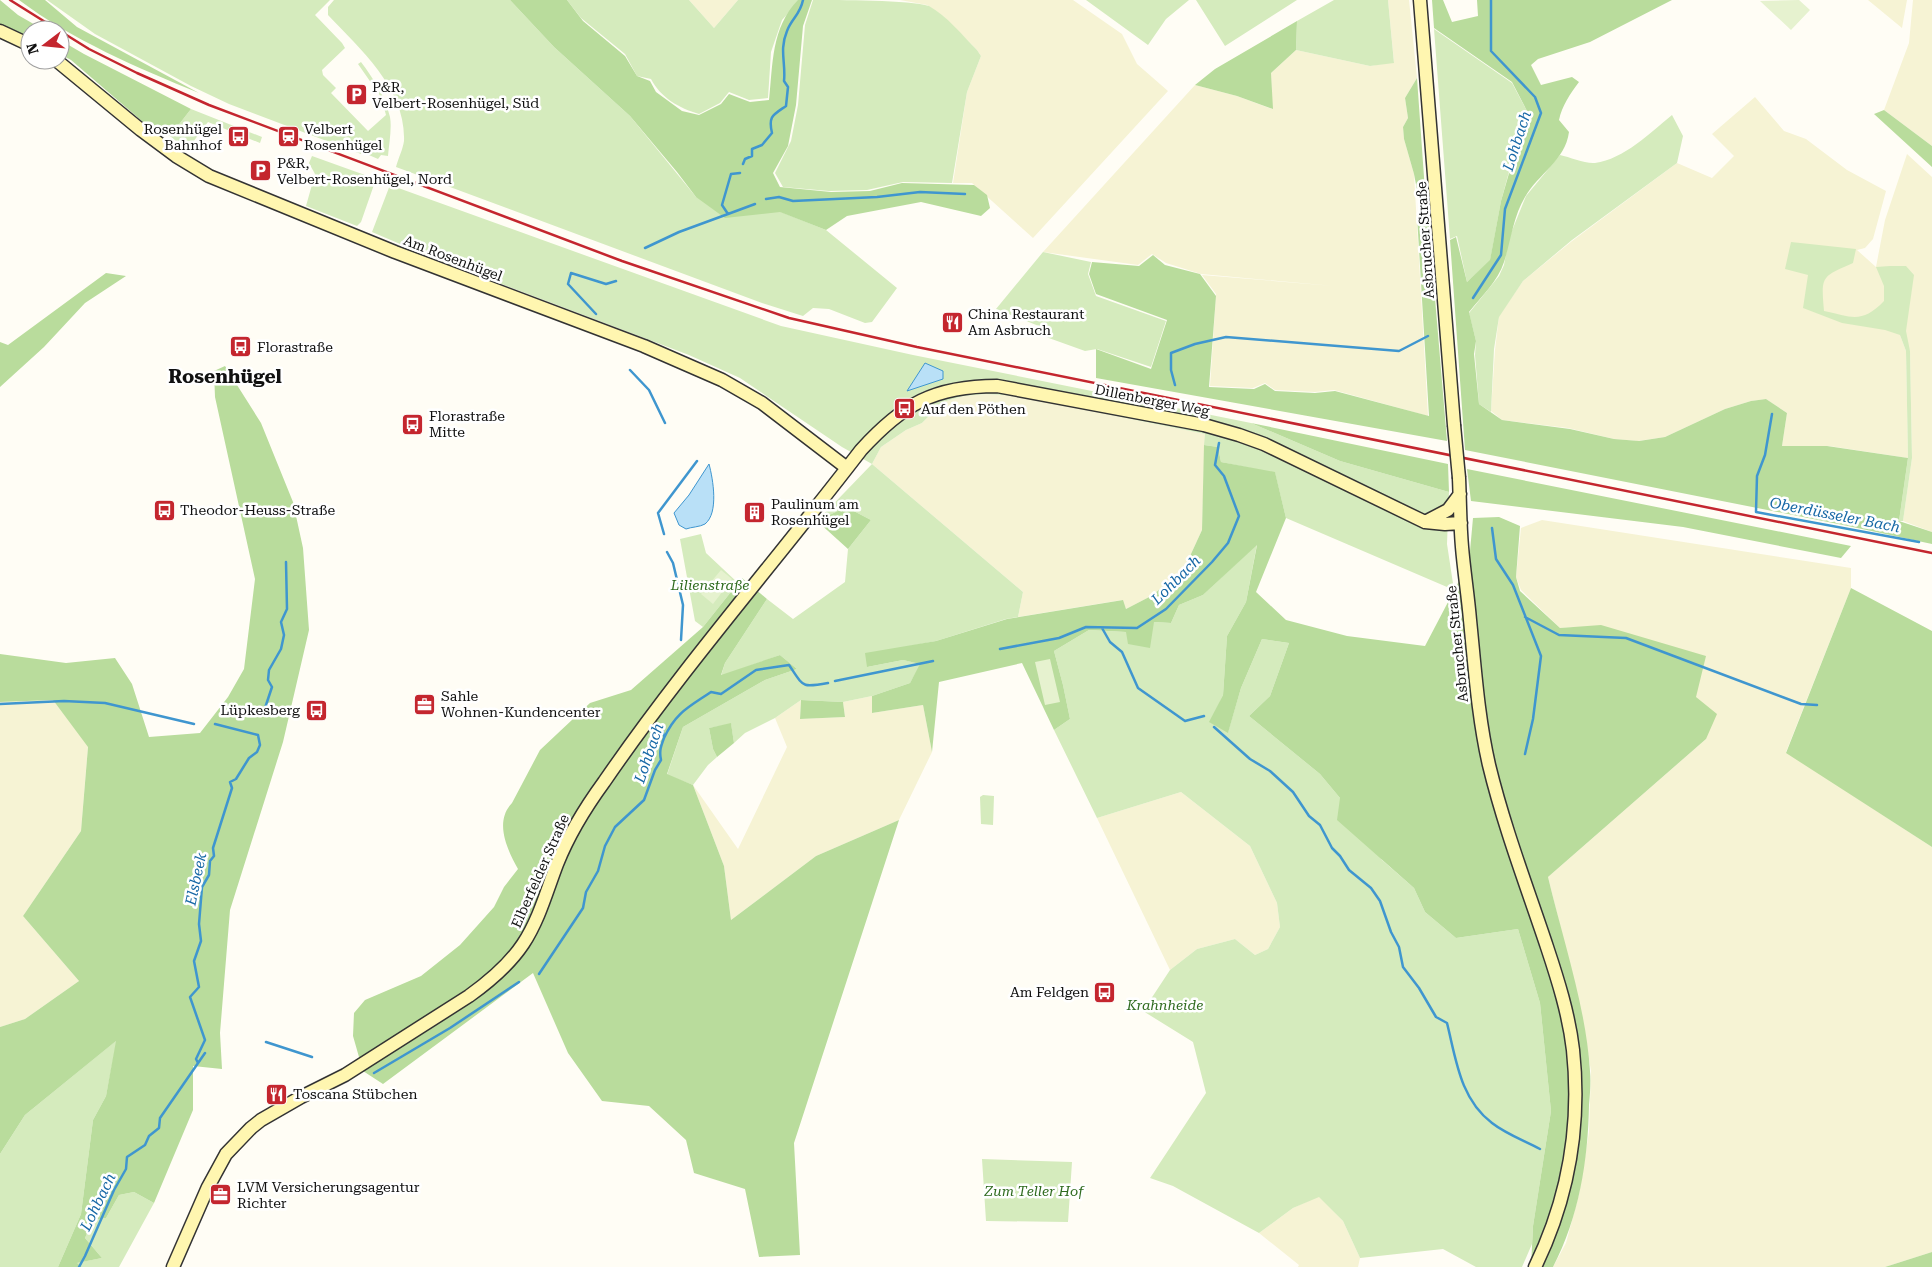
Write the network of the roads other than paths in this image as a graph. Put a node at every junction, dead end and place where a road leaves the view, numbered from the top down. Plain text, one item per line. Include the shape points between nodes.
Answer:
1 (1420, 0) edge
2 (0, 31) edge
3 (20, 40) edge
4 (68, 70) edge
5 (848, 468) junction
6 (1460, 494) junction
7 (1425, 522) junction
8 (1460, 523) junction
9 (174, 1267) edge
10 (1535, 1267) edge

1 - 6 main road, Asbrucher Straße, bridge
2 - 3 main road
4 - 5 main road, Am Rosenhügel via 141,130 209,176 722,380 762,403
5 - 7 main road, Dillenberger Weg via 874,436 905,409 938,394 973,386 997,386 1204,425 1239,435
5 - 9 main road, Elberfelder Straße via 673,688 604,782 573,828 535,922 511,960 487,983 345,1075 250,1128 227,1151
6 - 7 main road via 1448,510
6 - 8 main road, Asbrucher Straße
7 - 8 main road, Dillenberger Weg
8 - 10 main road, Asbrucher Straße via 1476,687 1489,766 1553,967 1573,1048 1576,1089 1569,1169 1550,1233

